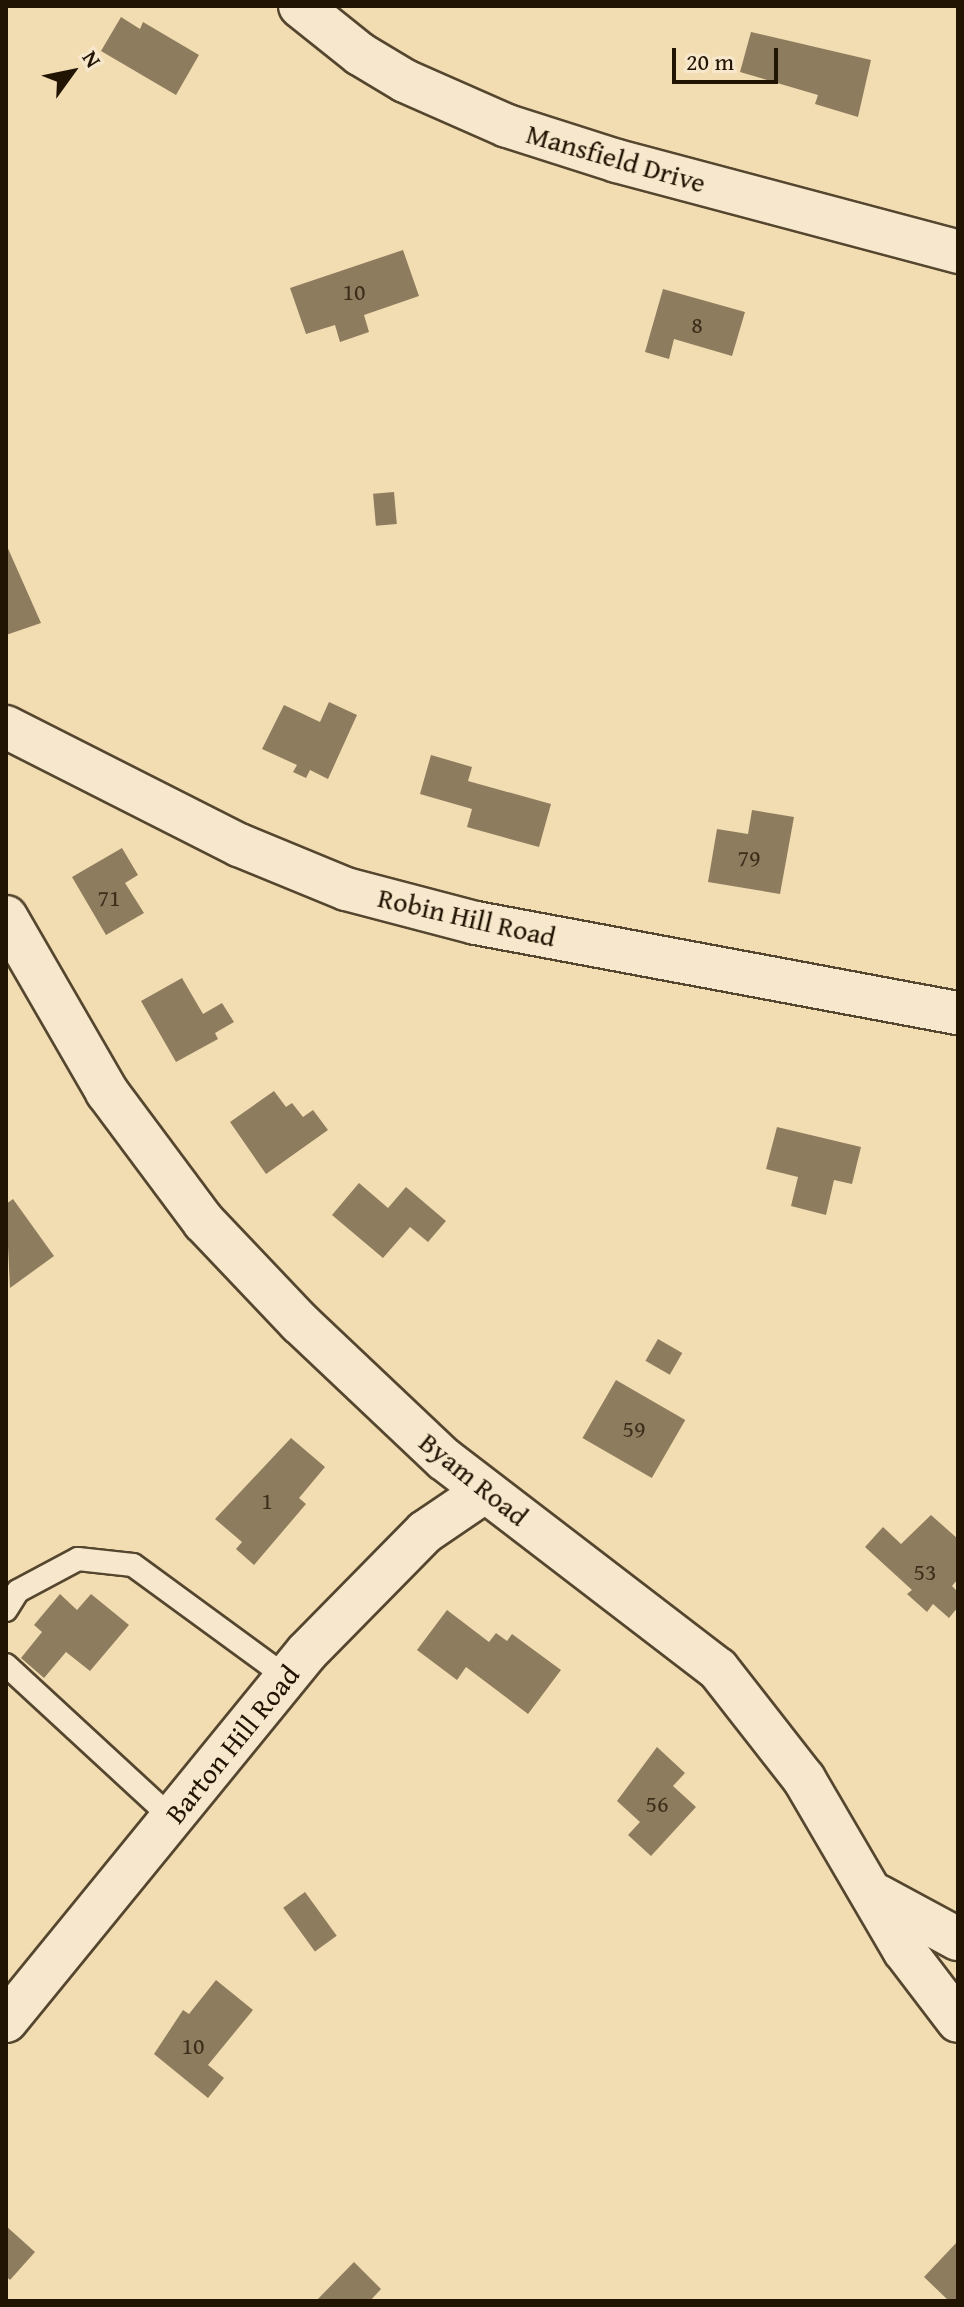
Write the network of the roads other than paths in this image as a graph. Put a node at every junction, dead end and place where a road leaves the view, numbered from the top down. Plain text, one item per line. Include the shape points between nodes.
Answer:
1 (300, 6) edge
2 (958, 252) edge
3 (6, 727) edge
4 (6, 917) edge
5 (958, 1013) edge
6 (484, 1492) junction
7 (6, 1610) edge
8 (6, 1665) edge
9 (286, 1677) junction
10 (172, 1818) junction
11 (871, 1890) junction
12 (958, 1939) edge
13 (6, 2021) edge
14 (958, 2021) edge

1 - 2 street, Mansfield Drive via 360,54 405,81 507,126 561,146
3 - 5 street, Robin Hill Road via 239,845 346,889 476,923
4 - 6 street, Byam Road via 107,1092 169,1181 300,1323
6 - 9 street, Barton Hill Road via 399,1555
6 - 11 street, Byam Road via 718,1669 776,1736
7 - 9 lane via 18,1591 78,1559 133,1565
8 - 10 lane
9 - 10 street, Barton Hill Road
10 - 13 street, Barton Hill Road
11 - 12 street via 916,1921
11 - 14 street, Byam Road via 929,1987

